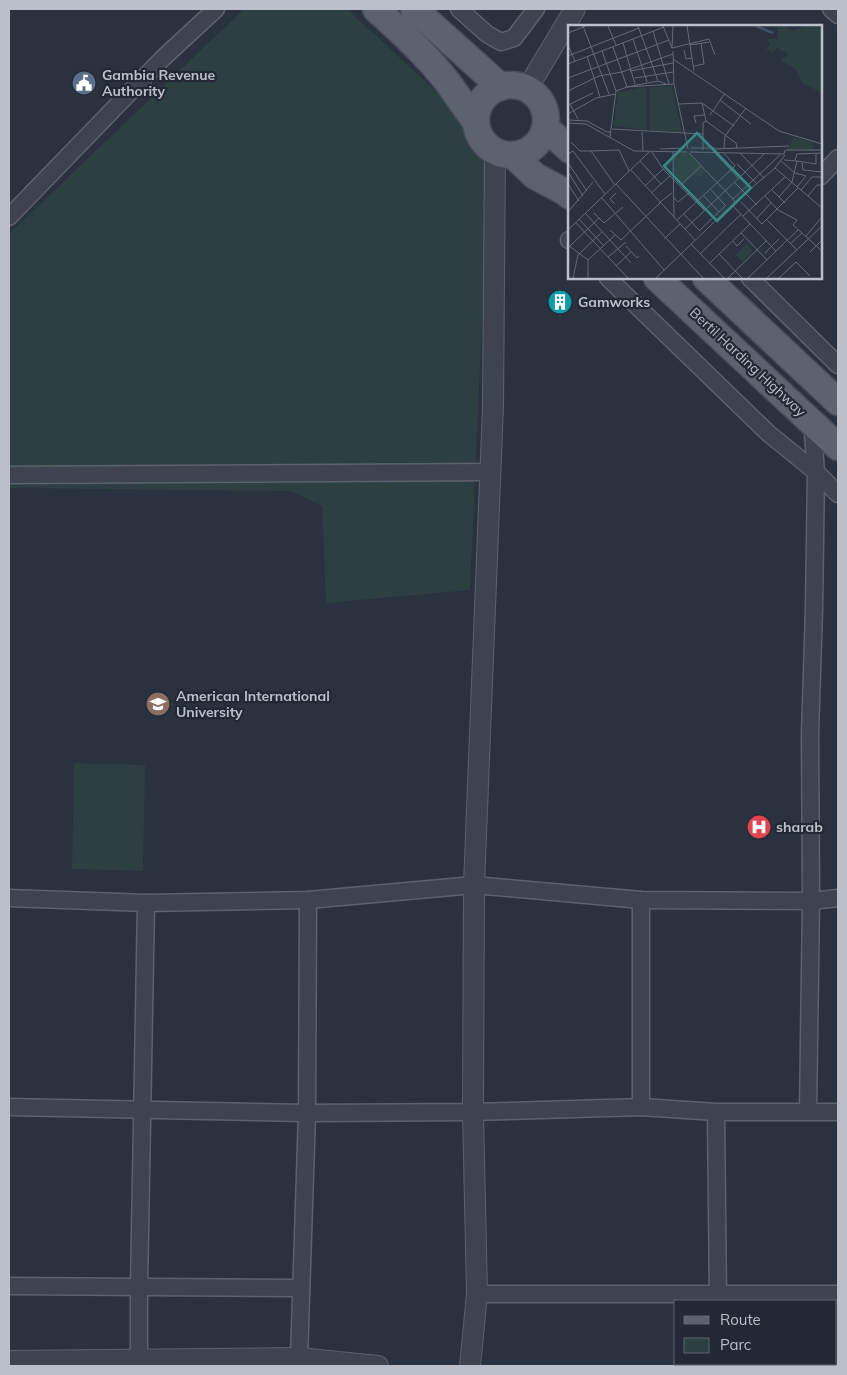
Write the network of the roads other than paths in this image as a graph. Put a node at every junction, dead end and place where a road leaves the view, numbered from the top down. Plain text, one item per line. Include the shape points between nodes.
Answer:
1 (216, 9) edge
2 (376, 9) edge
3 (414, 9) edge
4 (459, 9) edge
5 (536, 9) edge
6 (575, 9) edge
7 (831, 9) edge
8 (838, 16) edge
9 (500, 87) junction
10 (527, 89) junction
11 (476, 122) junction
12 (546, 128) junction
13 (568, 148) edge
14 (504, 154) junction
15 (838, 158) edge
16 (822, 175) edge
17 (568, 194) edge
18 (9, 217) edge
19 (609, 279) edge
20 (658, 279) edge
21 (751, 279) edge
22 (716, 281) edge
23 (838, 364) edge
24 (838, 402) edge
25 (812, 422) junction
26 (838, 447) edge
27 (491, 472) junction
28 (816, 472) junction
29 (9, 475) edge
30 (838, 494) edge
31 (474, 885) junction
32 (9, 898) edge
33 (838, 898) edge
34 (308, 900) junction
35 (641, 900) junction
36 (811, 901) junction
37 (146, 904) junction
38 (9, 1106) edge
39 (641, 1107) junction
40 (143, 1109) junction
41 (473, 1112) junction
42 (716, 1112) junction
43 (808, 1112) junction
44 (838, 1112) edge
45 (306, 1113) junction
46 (9, 1286) edge
47 (139, 1287) junction
48 (301, 1288) junction
49 (477, 1294) junction
50 (838, 1294) edge
51 (718, 1298) edge
52 (299, 1358) junction
53 (139, 1360) junction
54 (9, 1361) edge
55 (378, 1366) edge
56 (470, 1366) edge

1 - 18 street via 163,58
2 - 11 main road via 411,41 449,84
3 - 9 main road
4 - 5 street via 501,42 514,38
6 - 10 street
7 - 8 street
9 - 10 main road via 510,85
9 - 11 main road via 485,96
10 - 12 main road via 541,101 547,119
11 - 14 main road via 488,146
12 - 13 main road
12 - 14 main road via 531,150 522,154
14 - 17 main road via 534,176
14 - 27 street
15 - 16 street
19 - 28 street via 768,432
20 - 25 main road, Bertil Harding Highway
21 - 23 street
22 - 24 main road
25 - 26 main road, Bertil Harding Highway
25 - 28 street
27 - 29 street
27 - 31 street
28 - 30 street
28 - 36 street via 810,734
31 - 34 street
31 - 35 street
31 - 41 street
32 - 37 street
33 - 36 street
34 - 37 street
34 - 45 street
35 - 36 street
35 - 39 street
36 - 43 street
37 - 40 street
38 - 40 street
39 - 41 street
39 - 42 street
40 - 45 street
40 - 47 street
41 - 45 street
41 - 49 street
42 - 43 street
42 - 51 street
43 - 44 street
45 - 48 street
46 - 47 street
47 - 48 street
47 - 53 street
48 - 52 street
49 - 51 street
49 - 56 street
50 - 51 street
52 - 53 street
52 - 55 street
53 - 54 street

